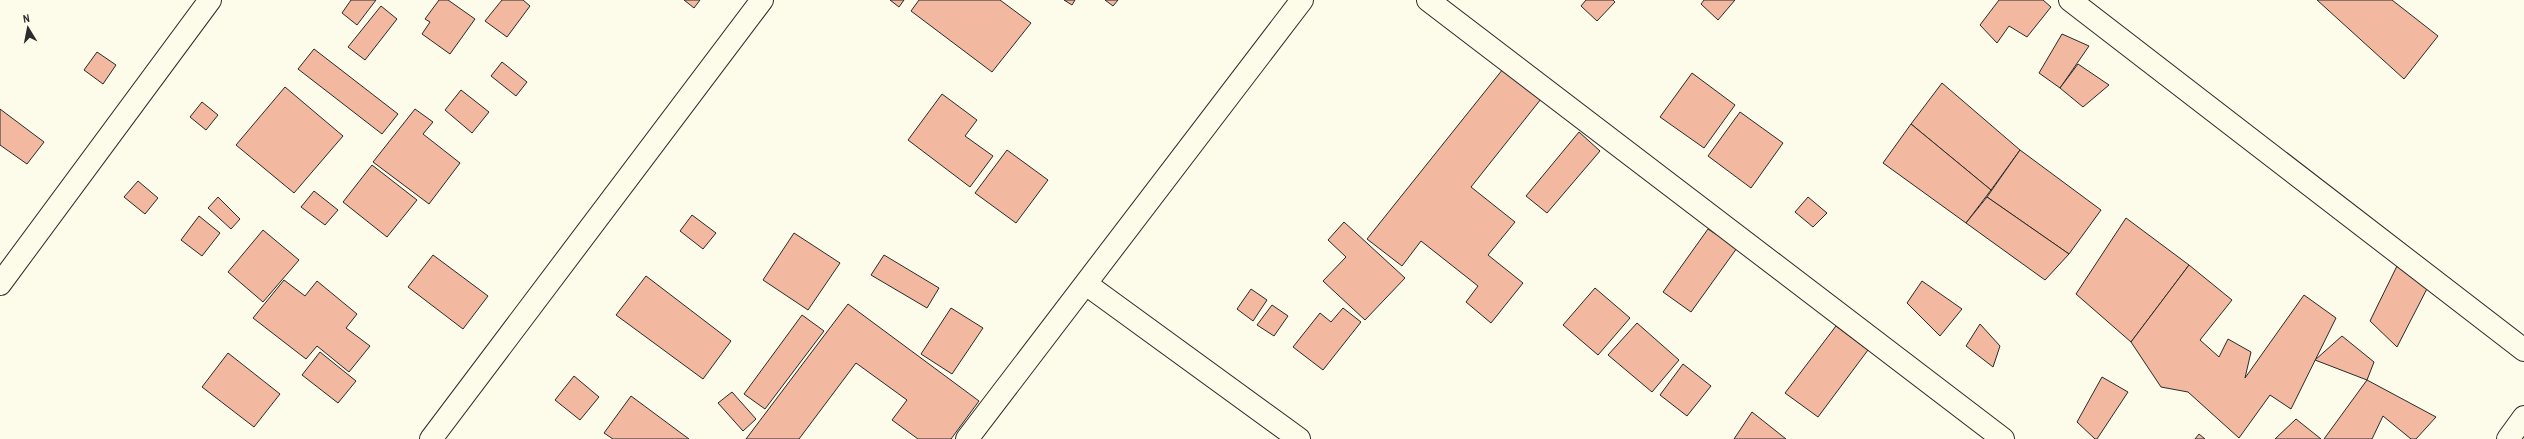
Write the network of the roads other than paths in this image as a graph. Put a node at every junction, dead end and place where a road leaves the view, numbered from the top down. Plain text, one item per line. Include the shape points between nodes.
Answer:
1 (210, 0) edge
2 (762, 0) edge
3 (1302, 0) edge
4 (1428, 0) edge
5 (2070, 0) edge
6 (0, 284) edge
7 (1086, 284) junction
8 (2524, 350) edge
9 (2524, 417) edge
10 (431, 439) edge
11 (966, 439) edge
12 (1299, 439) edge
13 (2003, 439) edge
14 (2508, 439) edge

1 - 6 street
2 - 10 street
3 - 7 street
4 - 13 street
5 - 8 street
7 - 11 street
7 - 12 street
9 - 14 street

